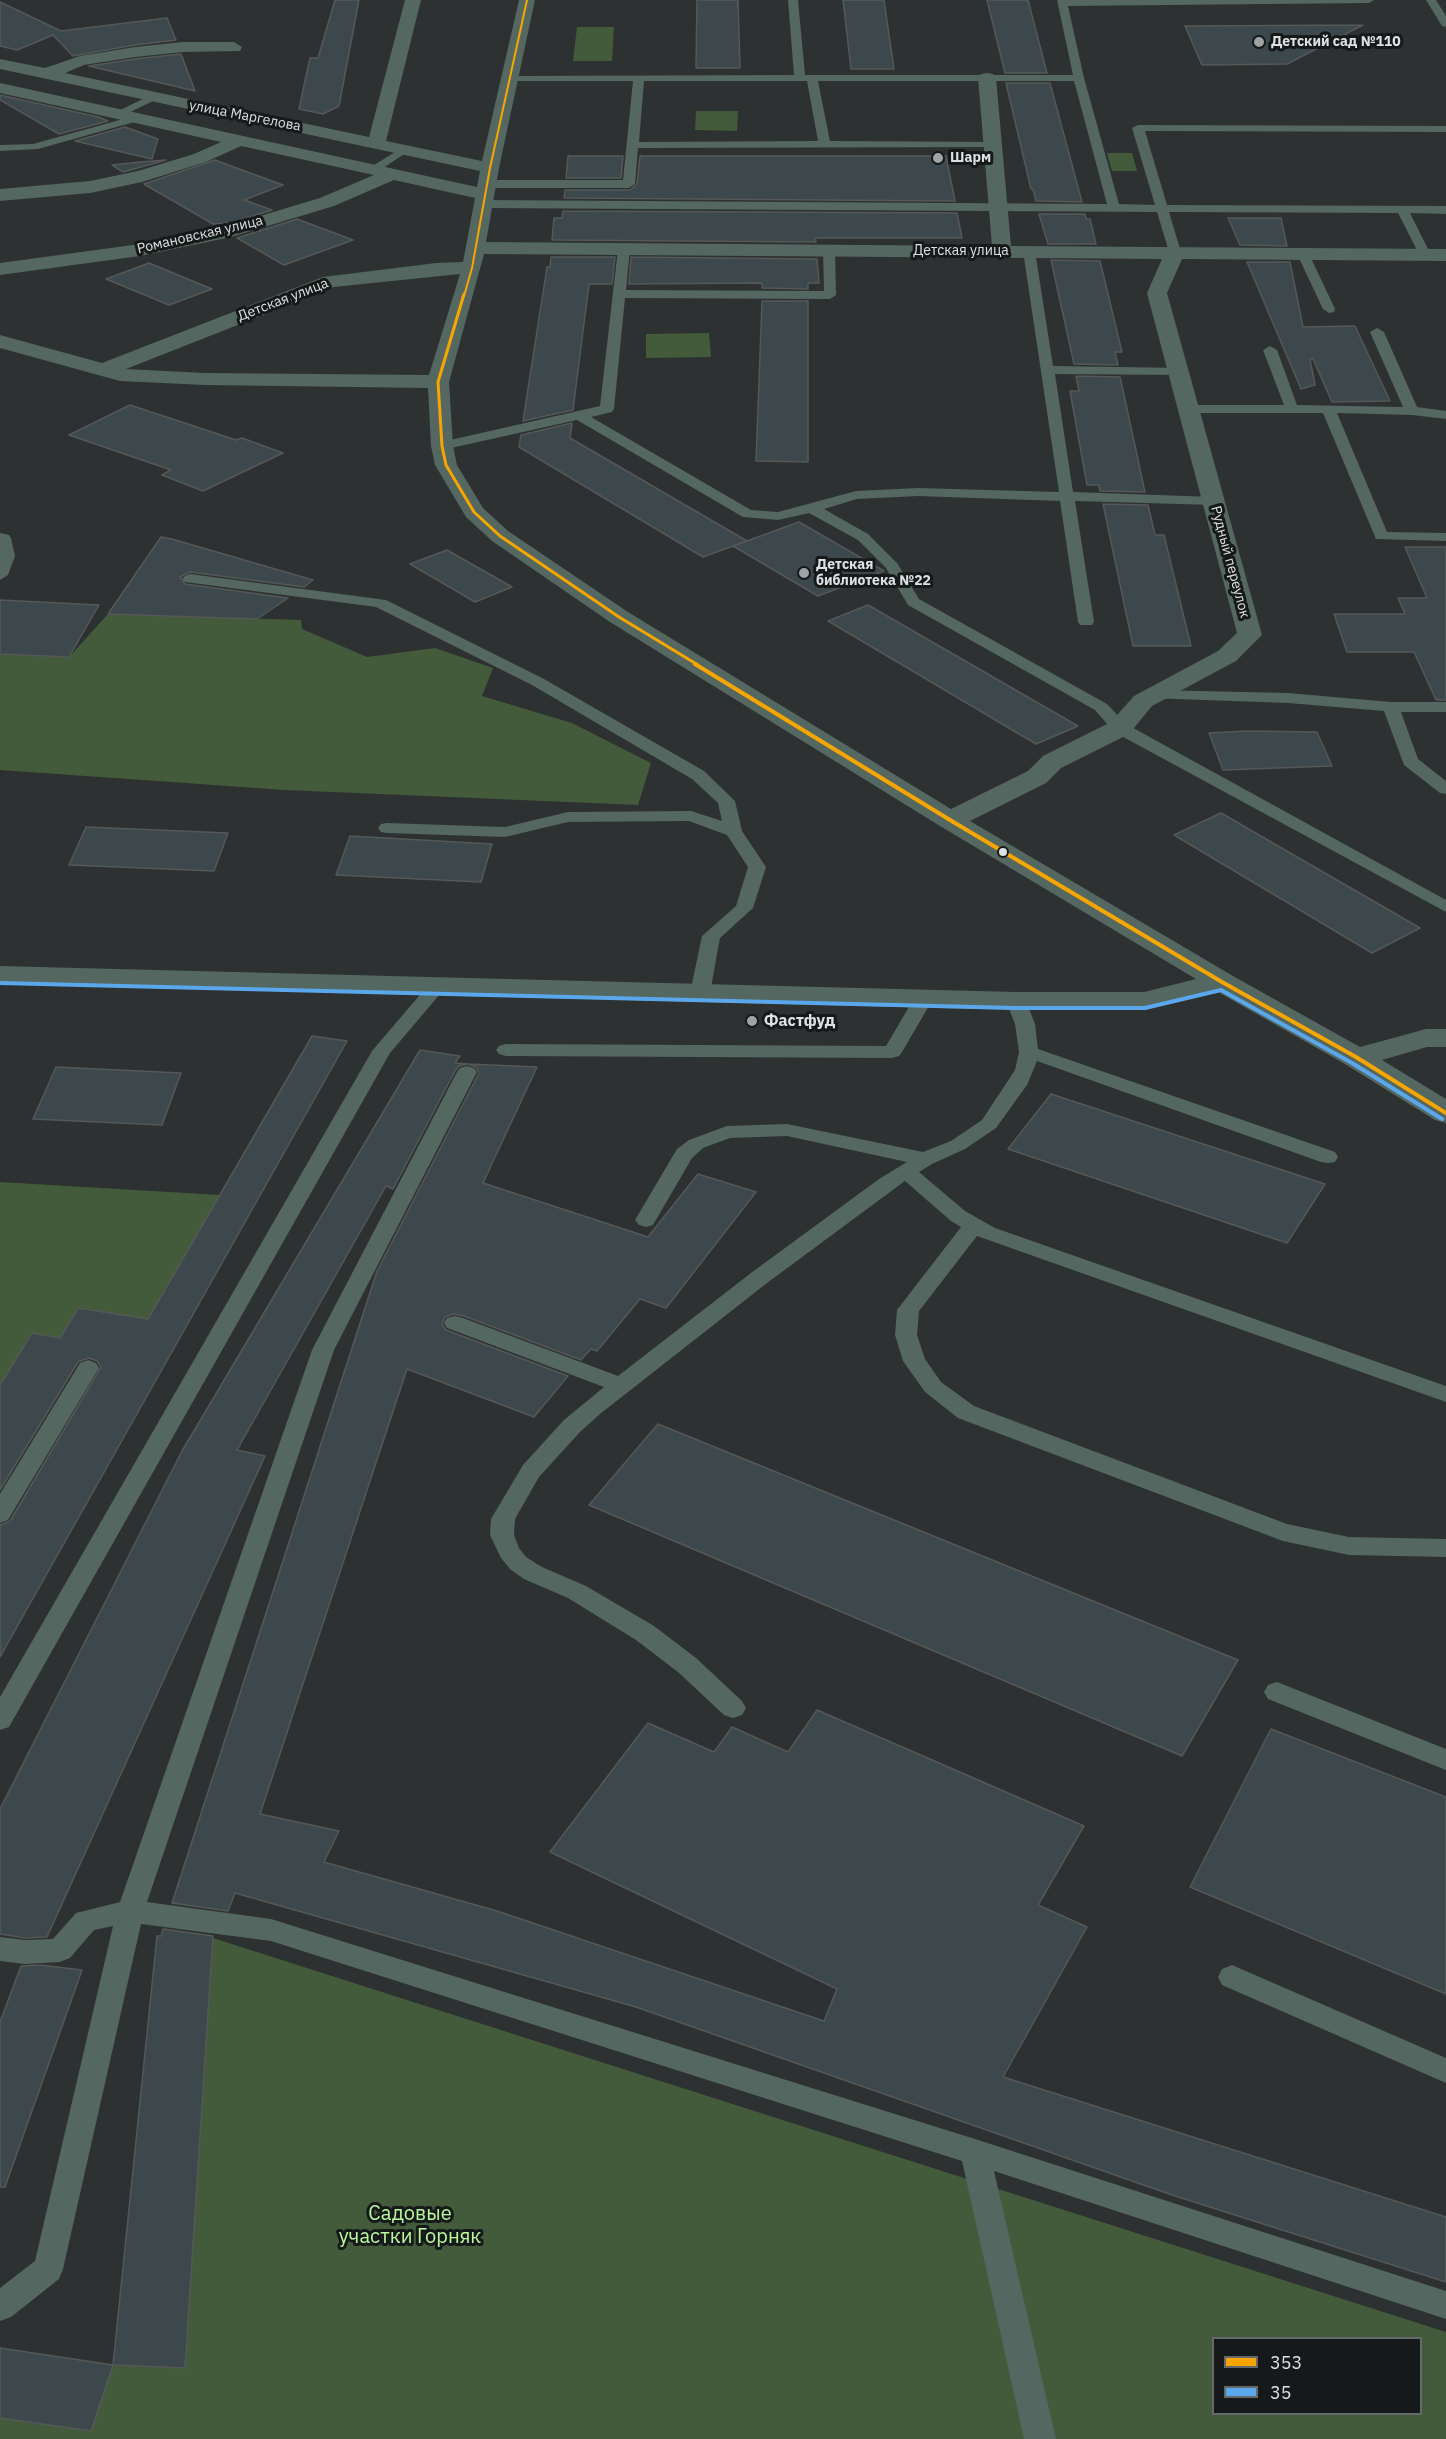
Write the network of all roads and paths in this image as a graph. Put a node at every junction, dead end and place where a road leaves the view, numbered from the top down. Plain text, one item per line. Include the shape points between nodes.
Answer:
1 (412, 0) edge
2 (527, 0) edge
3 (793, 0) edge
4 (1369, 0) edge
5 (1431, 0) edge
6 (1219, 1) edge
7 (1062, 2) edge
8 (1446, 24) edge
9 (234, 47) dead end
10 (0, 64) edge
11 (46, 74) junction
12 (800, 77) junction
13 (812, 77) junction
14 (510, 78) junction
15 (639, 78) junction
16 (987, 78) junction
17 (1079, 78) junction
18 (4, 91) edge
19 (153, 97) junction
20 (116, 115) junction
21 (134, 118) junction
22 (1446, 129) edge
23 (238, 141) junction
24 (377, 142) junction
25 (993, 144) junction
26 (633, 145) junction
27 (825, 145) junction
28 (0, 148) edge
29 (405, 149) junction
30 (383, 172) junction
31 (486, 187) junction
32 (0, 195) edge
33 (998, 207) junction
34 (1114, 208) junction
35 (1162, 208) junction
36 (1401, 210) junction
37 (1446, 210) edge
38 (624, 249) junction
39 (829, 250) junction
40 (1002, 251) junction
41 (1029, 251) junction
42 (1175, 252) junction
43 (1303, 254) junction
44 (1425, 255) junction
45 (1446, 255) edge
46 (474, 258) junction
47 (0, 269) edge
48 (620, 294) junction
49 (1329, 309) dead end
50 (1377, 332) dead end
51 (0, 341) edge
52 (1270, 350) dead end
53 (104, 370) junction
54 (1048, 370) junction
55 (1178, 371) junction
56 (438, 382) junction
57 (1189, 409) junction
58 (1292, 409) junction
59 (1328, 409) junction
60 (1413, 411) junction
61 (1446, 415) edge
62 (578, 416) junction
63 (442, 446) junction
64 (1067, 497) junction
65 (1214, 501) junction
66 (812, 507) junction
67 (0, 537) edge
68 (1446, 537) edge
69 (0, 575) edge
70 (190, 579) dead end
71 (1086, 622) dead end
72 (1154, 695) junction
73 (1391, 707) junction
74 (1446, 707) edge
75 (1120, 728) junction
76 (1446, 789) edge
77 (950, 820) junction
78 (387, 828) dead end
79 (732, 831) junction
80 (1446, 907) edge
81 (0, 975) edge
82 (1222, 982) junction
83 (437, 987) junction
84 (700, 993) junction
85 (923, 999) junction
86 (1016, 1001) junction
87 (1446, 1038) edge
88 (506, 1050) dead end
89 (1029, 1052) junction
90 (1356, 1057) junction
91 (467, 1072) dead end
92 (1446, 1113) edge
93 (1328, 1157) dead end
94 (925, 1159) junction
95 (905, 1171) junction
96 (646, 1220) dead end
97 (973, 1226) junction
98 (455, 1323) dead end
99 (88, 1368) dead end
100 (623, 1386) junction
101 (1446, 1394) edge
102 (0, 1514) edge
103 (1446, 1548) edge
104 (1277, 1692) dead end
105 (733, 1708) dead end
106 (0, 1720) edge
107 (1446, 1760) edge
108 (130, 1911) junction
109 (0, 1949) edge
110 (1232, 1977) dead end
111 (1446, 2071) edge
112 (975, 2152) junction
113 (1446, 2305) edge
114 (0, 2307) edge
115 (1040, 2439) edge

1 - 24 street
2 - 14 street
3 - 12 lane
4 - 6 lane
5 - 8 lane
6 - 7 lane
7 - 17 lane
9 - 11 street via 135,52 80,61
10 - 11 street, улица Маргелова
11 - 18 street
11 - 19 street, улица Маргелова
12 - 13 lane
12 - 15 lane
13 - 16 lane
13 - 27 lane
14 - 15 lane
14 - 31 street
15 - 26 lane
16 - 17 lane
16 - 25 street
17 - 34 lane
18 - 20 street, улица Маргелова
19 - 20 lane
19 - 24 street, улица Маргелова
20 - 21 street, улица Маргелова
21 - 23 street, улица Маргелова
21 - 28 lane via 34,147
22 - 35 lane via 1138,128
23 - 30 street, улица Маргелова
23 - 32 street via 200,159 90,188
24 - 29 street, улица Маргелова
25 - 27 lane
25 - 33 street
26 - 27 lane
26 - 31 lane via 629,184
29 - 30 lane, Романовская улица
29 - 31 street, улица Маргелова
30 - 31 street, улица Маргелова
30 - 47 street, Романовская улица via 327,201 231,231 140,250
31 - 33 lane
31 - 46 street
33 - 34 lane
33 - 40 street
34 - 35 lane
35 - 36 lane
35 - 42 lane
36 - 37 lane
36 - 44 lane
38 - 39 street, Детская улица
38 - 46 street, Детская улица
38 - 48 lane
39 - 40 street, Детская улица
39 - 48 lane via 830,295
40 - 41 street, Детская улица
41 - 42 street, Детская улица
41 - 54 lane
42 - 43 street, Детская улица
42 - 55 street, Рудный переулок via 1157,293
43 - 44 street, Детская улица
43 - 49 lane
44 - 45 street, Детская улица
46 - 53 street, Детская улица via 436,269 330,281
46 - 56 street
48 - 62 lane via 607,409
50 - 60 lane
51 - 53 street
52 - 58 lane
53 - 56 street via 120,375 204,379
54 - 55 lane
54 - 64 lane
55 - 57 street, Рудный переулок
56 - 63 street
57 - 58 lane
57 - 65 street, Рудный переулок
58 - 59 lane
59 - 60 lane
59 - 68 lane via 1381,536
60 - 61 lane
62 - 63 lane
62 - 66 lane via 748,514 778,516
63 - 77 street via 446,465 458,488 474,512 500,536 619,617
64 - 65 lane
64 - 66 lane via 918,492 856,495
64 - 71 lane
65 - 72 street, Рудный переулок via 1250,635 1227,656
66 - 75 lane via 863,537 892,566 913,602 1101,707
67 - 69 lane via 4,538 7,555
70 - 79 lane via 380,603 538,681 699,775 726,801
72 - 73 lane via 1288,698
72 - 75 street, Рудный переулок via 1143,700
73 - 74 lane
73 - 76 lane via 1410,761
75 - 77 street, Рудный переулок via 1052,762 1037,777
75 - 80 lane
77 - 82 street
78 - 79 lane via 505,832 568,817 691,816
79 - 84 lane via 757,867 744,908 711,936
81 - 83 street
82 - 86 street via 1144,1001
82 - 90 street
83 - 84 street
83 - 106 lane via 382,1051
84 - 85 street
85 - 86 street
85 - 88 lane via 892,1052
86 - 89 lane via 1027,1032
87 - 90 street via 1426,1038
89 - 93 lane
89 - 94 lane via 1017,1085 989,1124 958,1145
90 - 92 street
91 - 108 lane via 323,1350
94 - 95 lane
94 - 96 lane via 787,1130 727,1132 696,1144 684,1154
95 - 97 lane
95 - 100 lane via 743,1290
97 - 101 lane
97 - 103 lane via 908,1310 906,1335 914,1361 933,1388 966,1412 1313,1541 1349,1546
98 - 100 lane
99 - 102 lane
100 - 105 lane via 572,1426 531,1471 503,1520 502,1535 518,1563 577,1592 645,1633
104 - 107 lane
108 - 109 lane via 86,1921 60,1950
108 - 112 lane via 271,1930
108 - 114 lane via 48,2268
110 - 111 lane
112 - 113 lane
112 - 115 lane

